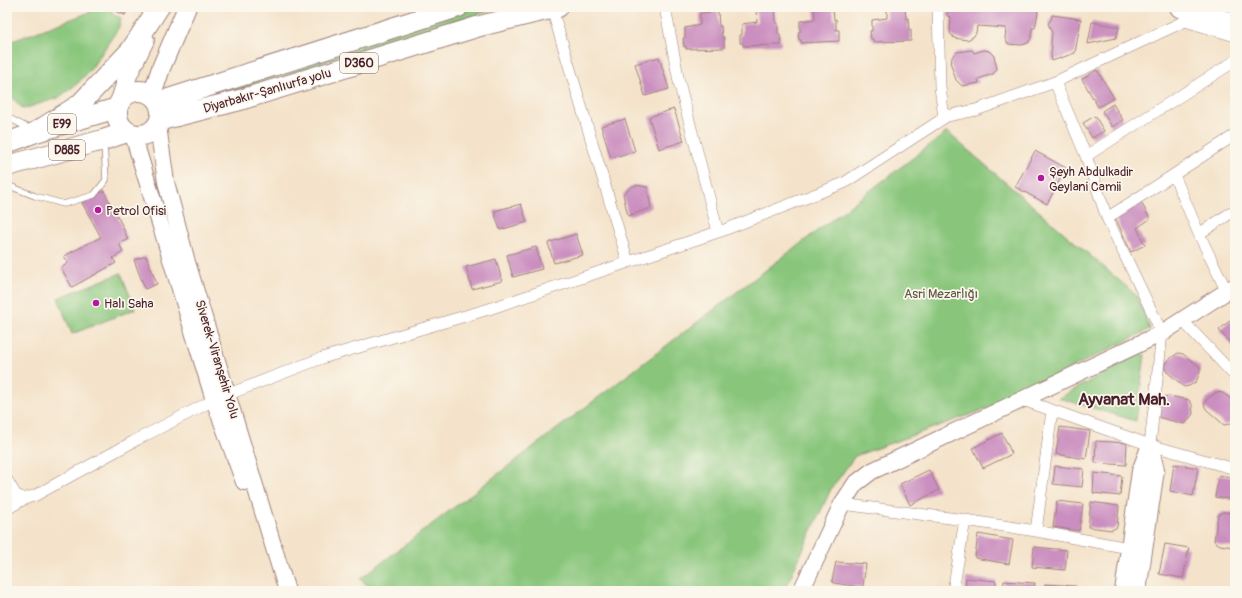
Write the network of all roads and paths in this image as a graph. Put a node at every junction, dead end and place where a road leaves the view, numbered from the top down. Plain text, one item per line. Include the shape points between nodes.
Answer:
1 (160, 7) edge
2 (458, 7) edge
3 (665, 7) edge
4 (938, 7) edge
5 (188, 8) edge
6 (555, 8) edge
7 (1188, 13) edge
8 (1235, 24) edge
9 (1235, 36) edge
10 (1235, 61) edge
11 (1055, 82) junction
12 (119, 105) junction
13 (157, 111) junction
14 (7, 117) edge
15 (944, 118) junction
16 (36, 132) junction
17 (130, 134) junction
18 (1234, 139) edge
19 (104, 140) junction
20 (7, 143) edge
21 (1086, 156) junction
22 (7, 166) edge
23 (1174, 175) junction
24 (7, 185) edge
25 (1235, 210) edge
26 (1107, 218) junction
27 (718, 232) junction
28 (1199, 234) junction
29 (628, 262) junction
30 (1231, 289) edge
31 (1182, 320) junction
32 (1162, 334) junction
33 (1235, 376) edge
34 (221, 397) junction
35 (1023, 400) junction
36 (1052, 411) junction
37 (1150, 445) junction
38 (1235, 469) edge
39 (7, 480) edge
40 (24, 499) junction
41 (842, 504) junction
42 (7, 509) edge
43 (965, 520) junction
44 (1036, 531) junction
45 (1129, 548) junction
46 (287, 591) edge
47 (801, 591) edge
48 (953, 591) edge
49 (1123, 591) edge
50 (1138, 591) edge

1 - 12 main road via 128,74
1 - 16 highway via 131,50 79,105
2 - 13 highway, Diyarbakır-Şanlıurfa yolu / D360
3 - 27 street via 679,82
4 - 15 street via 940,87
5 - 13 main road via 161,68
6 - 13 highway, Diyarbakır-Şanlıurfa yolu / D360 via 480,26 240,100
6 - 29 street
7 - 8 highway
7 - 9 street
7 - 11 street
10 - 21 street
11 - 15 street via 976,110
11 - 21 street
12 - 13 highway via 131,92 146,92
12 - 16 highway, E99
12 - 17 highway via 118,122
13 - 17 highway via 147,134
13 - 34 street, Siverek-Viranşehir Yolu via 166,182
14 - 16 lane
15 - 27 street via 844,183
16 - 20 highway, E99
17 - 19 highway, D885
17 - 34 street, Siverek-Viranşehir Yolu
18 - 23 street
19 - 22 highway, D885
19 - 24 lane via 106,180 94,195 64,204
21 - 26 street
23 - 26 street
23 - 28 street
25 - 28 street
26 - 32 street
27 - 29 street
28 - 30 street
29 - 34 street via 489,309 322,358
30 - 31 street
31 - 32 street
31 - 33 street
32 - 35 street
32 - 37 street
34 - 40 street
34 - 46 street, Siverek-Viranşehir Yolu via 255,510
35 - 36 street
35 - 41 street via 872,471 855,484
36 - 37 street
36 - 44 street
37 - 38 street
37 - 45 street via 1140,471
37 - 50 street via 1156,470
39 - 40 street via 15,494
40 - 42 street
41 - 43 street
41 - 47 street
43 - 44 street
43 - 48 street
44 - 45 street
45 - 49 street

